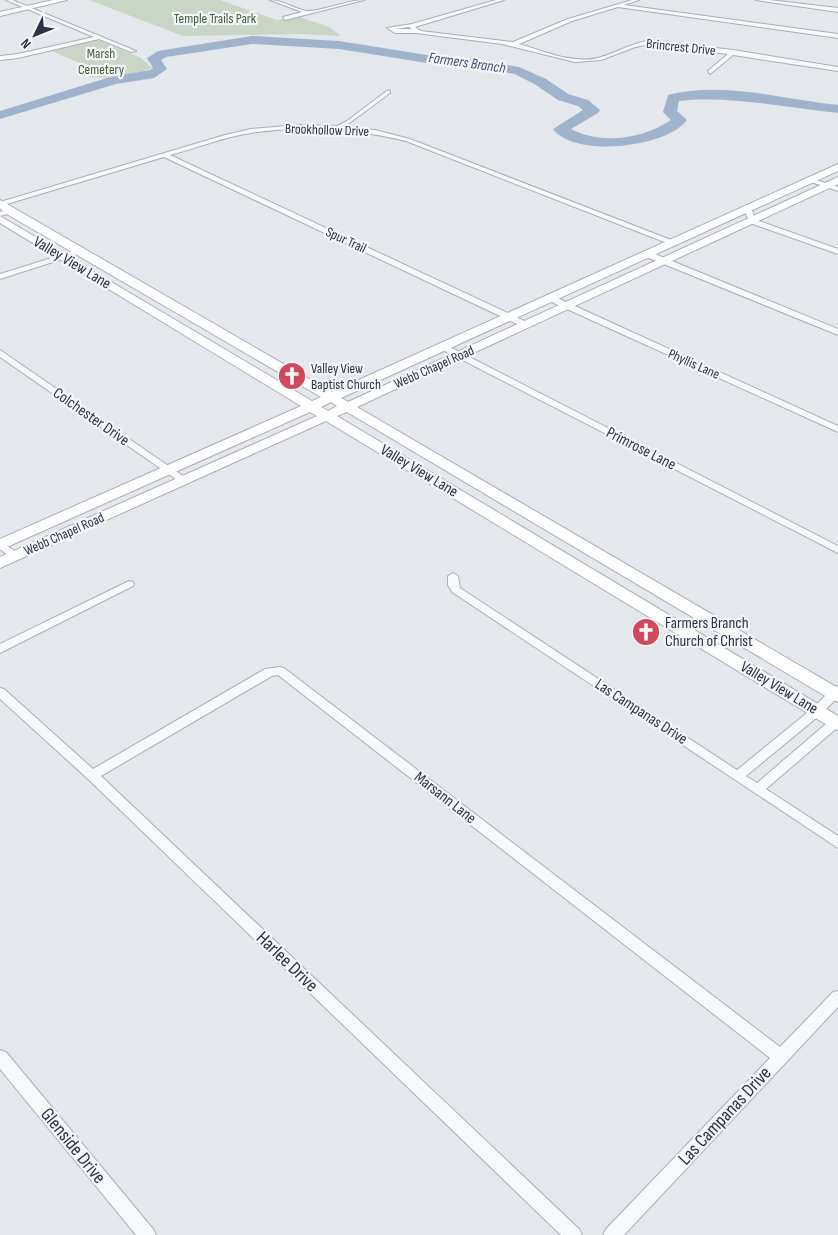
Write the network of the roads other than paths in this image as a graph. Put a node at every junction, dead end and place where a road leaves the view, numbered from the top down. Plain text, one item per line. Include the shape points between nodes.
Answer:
1 (8, 0) edge
2 (63, 0) edge
3 (272, 0) edge
4 (362, 0) edge
5 (502, 0) edge
6 (637, 0) edge
7 (758, 0) edge
8 (618, 6) junction
9 (28, 8) junction
10 (838, 10) edge
11 (309, 13) junction
12 (0, 14) edge
13 (285, 18) dead end
14 (838, 36) edge
15 (100, 38) junction
16 (514, 44) junction
17 (133, 51) dead end
18 (733, 52) junction
19 (0, 58) edge
20 (838, 69) edge
21 (710, 72) dead end
22 (388, 92) dead end
23 (338, 128) junction
24 (166, 156) junction
25 (838, 167) edge
26 (810, 180) junction
27 (838, 180) edge
28 (827, 185) junction
29 (838, 189) edge
30 (2, 209) edge
31 (748, 210) junction
32 (753, 221) junction
33 (675, 243) junction
34 (80, 252) junction
35 (838, 252) edge
36 (647, 254) junction
37 (63, 258) junction
38 (663, 262) junction
39 (0, 278) edge
40 (550, 298) junction
41 (567, 307) junction
42 (509, 317) junction
43 (526, 325) junction
44 (838, 332) edge
45 (444, 347) junction
46 (0, 354) edge
47 (460, 356) junction
48 (331, 397) junction
49 (311, 405) junction
50 (347, 407) junction
51 (327, 416) junction
52 (838, 428) edge
53 (169, 470) junction
54 (183, 480) junction
55 (490, 492) junction
56 (471, 502) junction
57 (0, 544) edge
58 (838, 550) edge
59 (15, 556) junction
60 (0, 563) edge
61 (453, 576) dead end
62 (129, 584) dead end
63 (0, 649) edge
64 (0, 692) edge
65 (836, 693) edge
66 (817, 711) junction
67 (837, 722) edge
68 (92, 775) junction
69 (738, 776) junction
70 (758, 789) junction
71 (838, 843) edge
72 (838, 997) edge
73 (0, 1057) edge
74 (781, 1057) junction
75 (146, 1235) edge
76 (573, 1235) edge
77 (612, 1235) edge

1 - 9 street
2 - 9 main road
3 - 11 street
4 - 11 street
5 - 16 street, Brincrest Drive via 414,28
6 - 8 street
7 - 10 street
8 - 14 street
8 - 16 street via 552,26
9 - 12 main road
9 - 15 street
11 - 13 street
15 - 17 street
15 - 19 street
16 - 18 street, Brincrest Drive via 586,62 650,42
18 - 20 street, Brincrest Drive
18 - 21 street
22 - 23 street
23 - 24 street, Brookhollow Drive via 251,131
23 - 33 street, Brookhollow Drive via 408,140
24 - 30 street, Brookhollow Drive
24 - 42 street, Spur Trail
25 - 26 main road, Webb Chapel Road
26 - 28 street
26 - 31 main road, Webb Chapel Road
27 - 28 main road, Webb Chapel Road
28 - 29 street
28 - 32 main road, Webb Chapel Road
30 - 34 main road, Valley View Lane
30 - 37 main road, Valley View Lane
31 - 32 street
31 - 33 main road, Webb Chapel Road
32 - 35 street
32 - 38 main road, Webb Chapel Road
33 - 36 main road, Webb Chapel Road
34 - 37 street
34 - 48 main road, Valley View Lane
36 - 38 street
36 - 40 main road, Webb Chapel Road
37 - 39 street
37 - 49 main road, Valley View Lane
38 - 41 main road, Webb Chapel Road
38 - 44 street
40 - 41 street, Phyllis Lane
40 - 42 main road, Webb Chapel Road
41 - 43 main road, Webb Chapel Road
41 - 52 street, Phyllis Lane
42 - 43 street, Spur Trail
42 - 45 main road, Webb Chapel Road
43 - 47 main road, Webb Chapel Road
45 - 47 street, Primrose Lane
45 - 48 main road, Webb Chapel Road
46 - 53 street, Colchester Drive
47 - 50 main road, Webb Chapel Road
47 - 58 street, Primrose Lane
48 - 49 main road, Webb Chapel Road
48 - 50 main road, Valley View Lane
49 - 51 main road, Valley View Lane
49 - 53 main road, Webb Chapel Road
50 - 51 main road, Webb Chapel Road
50 - 55 main road, Valley View Lane
51 - 54 main road, Webb Chapel Road
51 - 56 main road, Valley View Lane
53 - 54 street, Colchester Drive
53 - 57 main road, Webb Chapel Road
54 - 59 main road, Webb Chapel Road
55 - 56 main road
55 - 65 main road, Valley View Lane
56 - 66 main road, Valley View Lane
57 - 59 street
59 - 60 main road, Webb Chapel Road
61 - 69 street, Las Campanas Drive via 456,590
62 - 63 street
64 - 68 street, Harlee Drive
65 - 66 street
66 - 67 main road, Valley View Lane
66 - 69 street
67 - 70 street
68 - 74 street, Marsann Lane via 269,672 280,671
68 - 76 street, Harlee Drive
69 - 70 street, Las Campanas Drive
70 - 71 street, Las Campanas Drive
72 - 74 street, Las Campanas Drive
73 - 75 street, Glenside Drive
74 - 77 street, Las Campanas Drive

